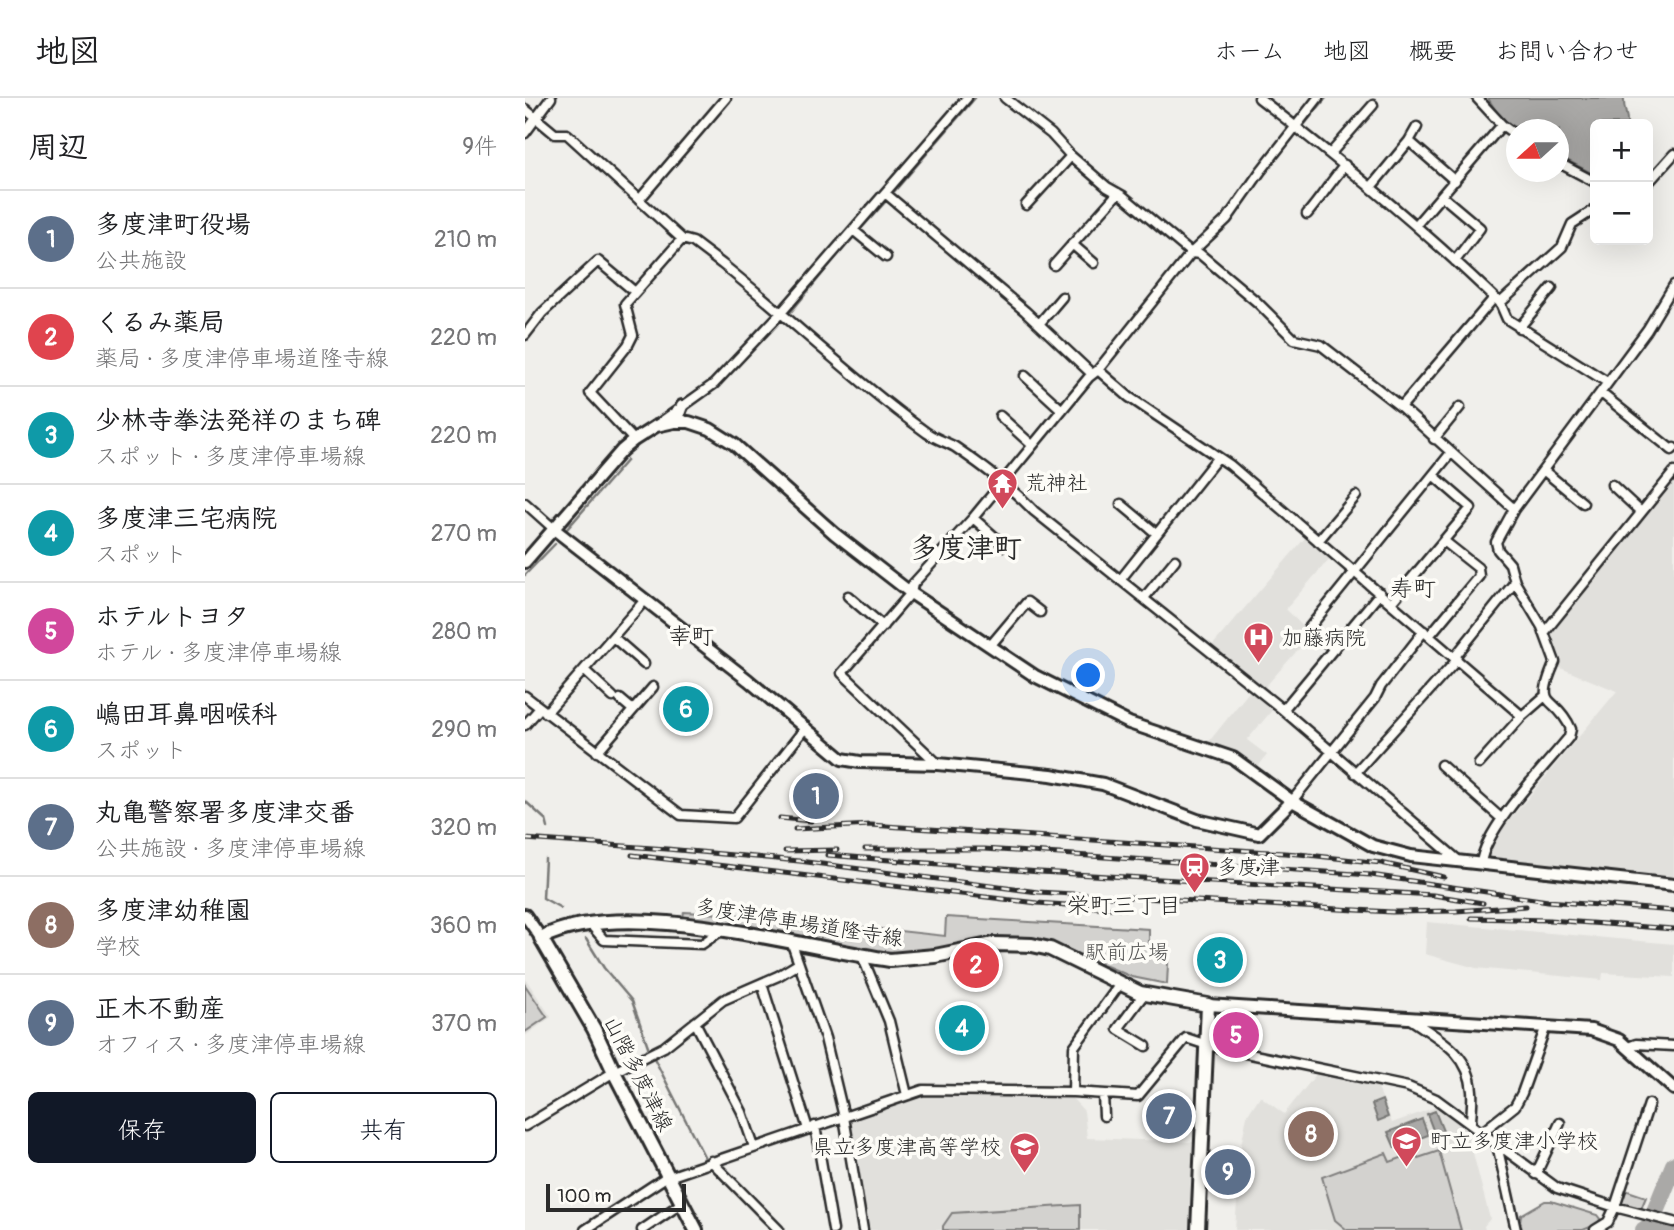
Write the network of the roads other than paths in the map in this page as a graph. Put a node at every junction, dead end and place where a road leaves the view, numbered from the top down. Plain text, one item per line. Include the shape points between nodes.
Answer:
1 (551, 98) edge
2 (726, 98) edge
3 (967, 98) edge
4 (1005, 98) edge
5 (1259, 98) edge
6 (1318, 98) edge
7 (1477, 98) edge
8 (1373, 105) dead end
9 (525, 110) edge
10 (537, 119) junction
11 (1502, 125) junction
12 (1294, 126) junction
13 (1417, 127) dead end
14 (1506, 128) edge
15 (525, 133) edge
16 (1409, 141) junction
17 (1331, 153) junction
18 (1674, 154) edge
19 (1071, 156) junction
20 (1345, 165) junction
21 (1569, 168) edge
22 (1590, 179) edge
23 (1455, 181) junction
24 (1650, 182) edge
25 (1371, 187) junction
26 (885, 193) junction
27 (1118, 193) junction
28 (1442, 196) junction
29 (639, 200) junction
30 (1026, 205) dead end
31 (1590, 212) edge
32 (1307, 214) dead end
33 (1416, 225) junction
34 (856, 232) junction
35 (682, 239) junction
36 (1072, 244) junction
37 (1191, 253) junction
38 (886, 257) dead end
39 (1455, 261) junction
40 (1094, 263) dead end
41 (1054, 265) dead end
42 (1674, 285) edge
43 (1552, 288) dead end
44 (635, 292) junction
45 (1062, 297) dead end
46 (1497, 300) junction
47 (781, 313) junction
48 (1039, 324) junction
49 (1520, 328) junction
50 (525, 335) edge
51 (1095, 372) junction
52 (1024, 376) dead end
53 (1607, 383) junction
54 (1601, 393) junction
55 (682, 406) junction
56 (1401, 407) junction
57 (1460, 407) dead end
58 (1062, 410) junction
59 (1000, 416) dead end
60 (684, 422) junction
61 (656, 426) junction
62 (1434, 439) junction
63 (634, 440) junction
64 (1032, 445) junction
65 (1674, 450) edge
66 (1450, 454) junction
67 (1218, 457) junction
68 (1543, 470) junction
69 (1674, 472) edge
70 (1433, 475) junction
71 (1002, 482) junction
72 (1612, 485) dead end
73 (1356, 496) dead end
74 (525, 503) edge
75 (1583, 503) dead end
76 (1121, 504) dead end
77 (1514, 509) junction
78 (1641, 512) junction
79 (972, 518) junction
80 (554, 529) junction
81 (1157, 534) junction
82 (1318, 541) junction
83 (1444, 541) junction
84 (1005, 546) dead end
85 (1175, 559) dead end
86 (525, 562) edge
87 (1355, 572) junction
88 (1121, 579) junction
89 (1515, 582) junction
90 (911, 593) junction
91 (1380, 593) junction
92 (848, 596) dead end
93 (1144, 598) junction
94 (645, 600) junction
95 (1391, 603) junction
96 (1040, 612) dead end
97 (883, 626) junction
98 (1544, 633) junction
99 (1427, 634) junction
100 (613, 637) junction
101 (990, 646) junction
102 (1334, 649) junction
103 (1456, 661) junction
104 (643, 664) dead end
105 (584, 670) junction
106 (653, 687) dead end
107 (525, 696) edge
108 (1545, 696) junction
109 (1283, 709) junction
110 (543, 710) junction
111 (633, 710) junction
112 (1523, 716) junction
113 (525, 725) edge
114 (806, 727) junction
115 (597, 751) junction
116 (1330, 751) junction
117 (938, 764) junction
118 (1479, 764) dead end
119 (1441, 765) dead end
120 (1356, 773) junction
121 (1292, 801) junction
122 (1502, 819) junction
123 (1459, 862) junction
124 (1481, 863) junction
125 (1674, 885) edge
126 (525, 915) edge
127 (591, 925) junction
128 (722, 930) junction
129 (541, 938) junction
130 (792, 944) junction
131 (862, 956) junction
132 (798, 964) junction
133 (762, 984) junction
134 (1121, 984) junction
135 (1144, 994) junction
136 (1208, 1005) junction
137 (1406, 1017) junction
138 (695, 1022) junction
139 (1546, 1026) junction
140 (1207, 1045) junction
141 (1146, 1046) dead end
142 (1674, 1046) edge
143 (1628, 1047) junction
144 (614, 1073) junction
145 (1674, 1089) edge
146 (1073, 1093) junction
147 (1103, 1094) junction
148 (907, 1096) junction
149 (1649, 1104) dead end
150 (1104, 1116) dead end
151 (843, 1117) junction
152 (1560, 1123) dead end
153 (1471, 1124) junction
154 (525, 1126) edge
155 (811, 1127) junction
156 (1481, 1133) junction
157 (1497, 1145) junction
158 (754, 1147) junction
159 (712, 1161) junction
160 (1536, 1174) junction
161 (670, 1178) junction
162 (683, 1203) junction
163 (1615, 1207) junction
164 (1674, 1222) edge
165 (585, 1230) edge
166 (642, 1230) edge
167 (696, 1230) edge
168 (779, 1230) edge
169 (833, 1230) edge
170 (863, 1230) edge
171 (1198, 1230) edge
172 (1516, 1230) edge
173 (1595, 1230) edge

1 - 10 street
2 - 29 street
3 - 26 street
4 - 19 street
5 - 12 street
6 - 12 street
7 - 11 street
8 - 17 street
9 - 10 street
10 - 15 street
10 - 29 street via 555,134 566,134
11 - 14 street
11 - 23 street
12 - 17 street
12 - 37 street via 1227,219
13 - 16 street
16 - 23 street
16 - 25 street
17 - 20 street
18 - 24 street
19 - 27 street
19 - 30 street
20 - 25 street
20 - 32 street
21 - 22 street
23 - 28 street
25 - 33 street
26 - 34 street
26 - 48 street
27 - 36 street
27 - 37 street
28 - 33 street
28 - 39 street via 1480,228
29 - 35 street
31 - 46 street via 1572,224 1562,247
33 - 39 street
34 - 38 street
34 - 47 street
35 - 44 street
35 - 47 street via 693,242
36 - 40 street
36 - 41 street
37 - 51 street
37 - 56 street via 1200,254 1294,339 1321,345
39 - 46 street
42 - 53 street
43 - 49 street
44 - 50 street via 598,261
44 - 63 street via 624,309 633,335 590,393
45 - 48 street
46 - 49 street via 1507,320
46 - 56 street
47 - 55 street via 714,384
47 - 71 street via 930,435 952,445
48 - 51 street
49 - 53 street
51 - 58 street
51 - 67 street
52 - 58 street
53 - 54 street
54 - 65 street
54 - 68 street
55 - 60 street via 678,417
55 - 61 street
56 - 62 street
57 - 62 street
58 - 64 street
59 - 64 street
60 - 61 street
60 - 90 street via 710,429 734,444 835,534
61 - 63 street
62 - 66 street
63 - 80 street
64 - 71 street
66 - 70 street
66 - 77 street
67 - 81 street
67 - 82 street
68 - 75 street
68 - 77 street
69 - 78 street
70 - 83 street via 1471,508
70 - 87 street
71 - 79 street
71 - 88 street
72 - 78 street
73 - 82 street
74 - 80 street
76 - 81 street
77 - 89 street via 1496,542
78 - 98 street
79 - 84 street
79 - 90 street via 913,584
80 - 86 street
80 - 94 street
81 - 88 street
82 - 87 street
83 - 95 street
83 - 99 street via 1478,568 1479,576
85 - 93 street
87 - 91 street
87 - 102 street via 1309,628
88 - 93 street
89 - 98 street
89 - 103 street
90 - 97 street
90 - 101 street
91 - 95 street
91 - 102 street
92 - 97 street
93 - 109 street
94 - 100 street
94 - 114 street
95 - 99 street
96 - 101 street via 1027,602
97 - 117 street via 842,673
98 - 108 street via 1555,662 1544,686
99 - 103 street
99 - 116 street
100 - 104 street
100 - 105 street
101 - 121 street via 1072,697 1129,723 1233,758
102 - 109 street
103 - 112 street
103 - 120 street
105 - 110 street
105 - 111 street
106 - 111 street
107 - 110 street
108 - 112 street
108 - 122 street via 1568,722 1569,737
109 - 116 street
110 - 113 street
110 - 115 street
111 - 115 street
112 - 118 street
114 - 115 street via 734,818 681,815
114 - 117 street via 842,759
116 - 120 street
116 - 121 street
117 - 121 street via 1103,784 1197,820 1259,834
119 - 122 street
120 - 123 street
121 - 123 street via 1373,846
122 - 124 street via 1482,852
123 - 124 street
124 - 125 street
126 - 129 street
127 - 128 main road, 多度津停車場道隆寺線 via 654,922
127 - 128 street via 604,940 702,944
127 - 129 main road, 多度津停車場道隆寺線 via 558,929
128 - 130 main road, 多度津停車場道隆寺線
129 - 144 main road, 山階多度津線 via 594,1028
130 - 131 main road, 多度津停車場道隆寺線
130 - 132 street
131 - 134 main road, 多度津停車場道隆寺線 via 913,960 1014,943 1050,949
131 - 148 street via 889,1021
132 - 133 street
132 - 151 street via 825,1038
133 - 138 street via 723,1000
133 - 155 street
134 - 135 main road, 多度津停車場道隆寺線
134 - 146 street via 1074,1047
135 - 136 main road, 多度津停車場道隆寺線
135 - 141 street via 1118,1029
136 - 137 street
136 - 140 main road
137 - 139 street
137 - 153 street via 1459,1055 1472,1091
138 - 144 street via 664,1047
138 - 158 street via 742,1112
139 - 143 street via 1591,1030
139 - 156 street via 1515,1106
140 - 147 street via 1186,1038 1138,1096
140 - 153 street via 1408,1087 1436,1099
140 - 171 main road
142 - 143 street
143 - 145 street
144 - 154 street
144 - 161 main road, 山階多度津線
146 - 147 street
146 - 148 street via 923,1090
147 - 150 street
148 - 151 street
149 - 163 street
151 - 155 street
151 - 170 street
152 - 160 street
153 - 156 street
155 - 158 street
155 - 169 street
156 - 157 street
157 - 160 street
157 - 172 street
158 - 159 street
159 - 161 street
159 - 168 street
160 - 163 street via 1557,1188
161 - 162 main road, 山階多度津線
161 - 165 street
162 - 166 street
162 - 167 main road, 山階多度津線
163 - 164 street
163 - 173 street via 1608,1222

